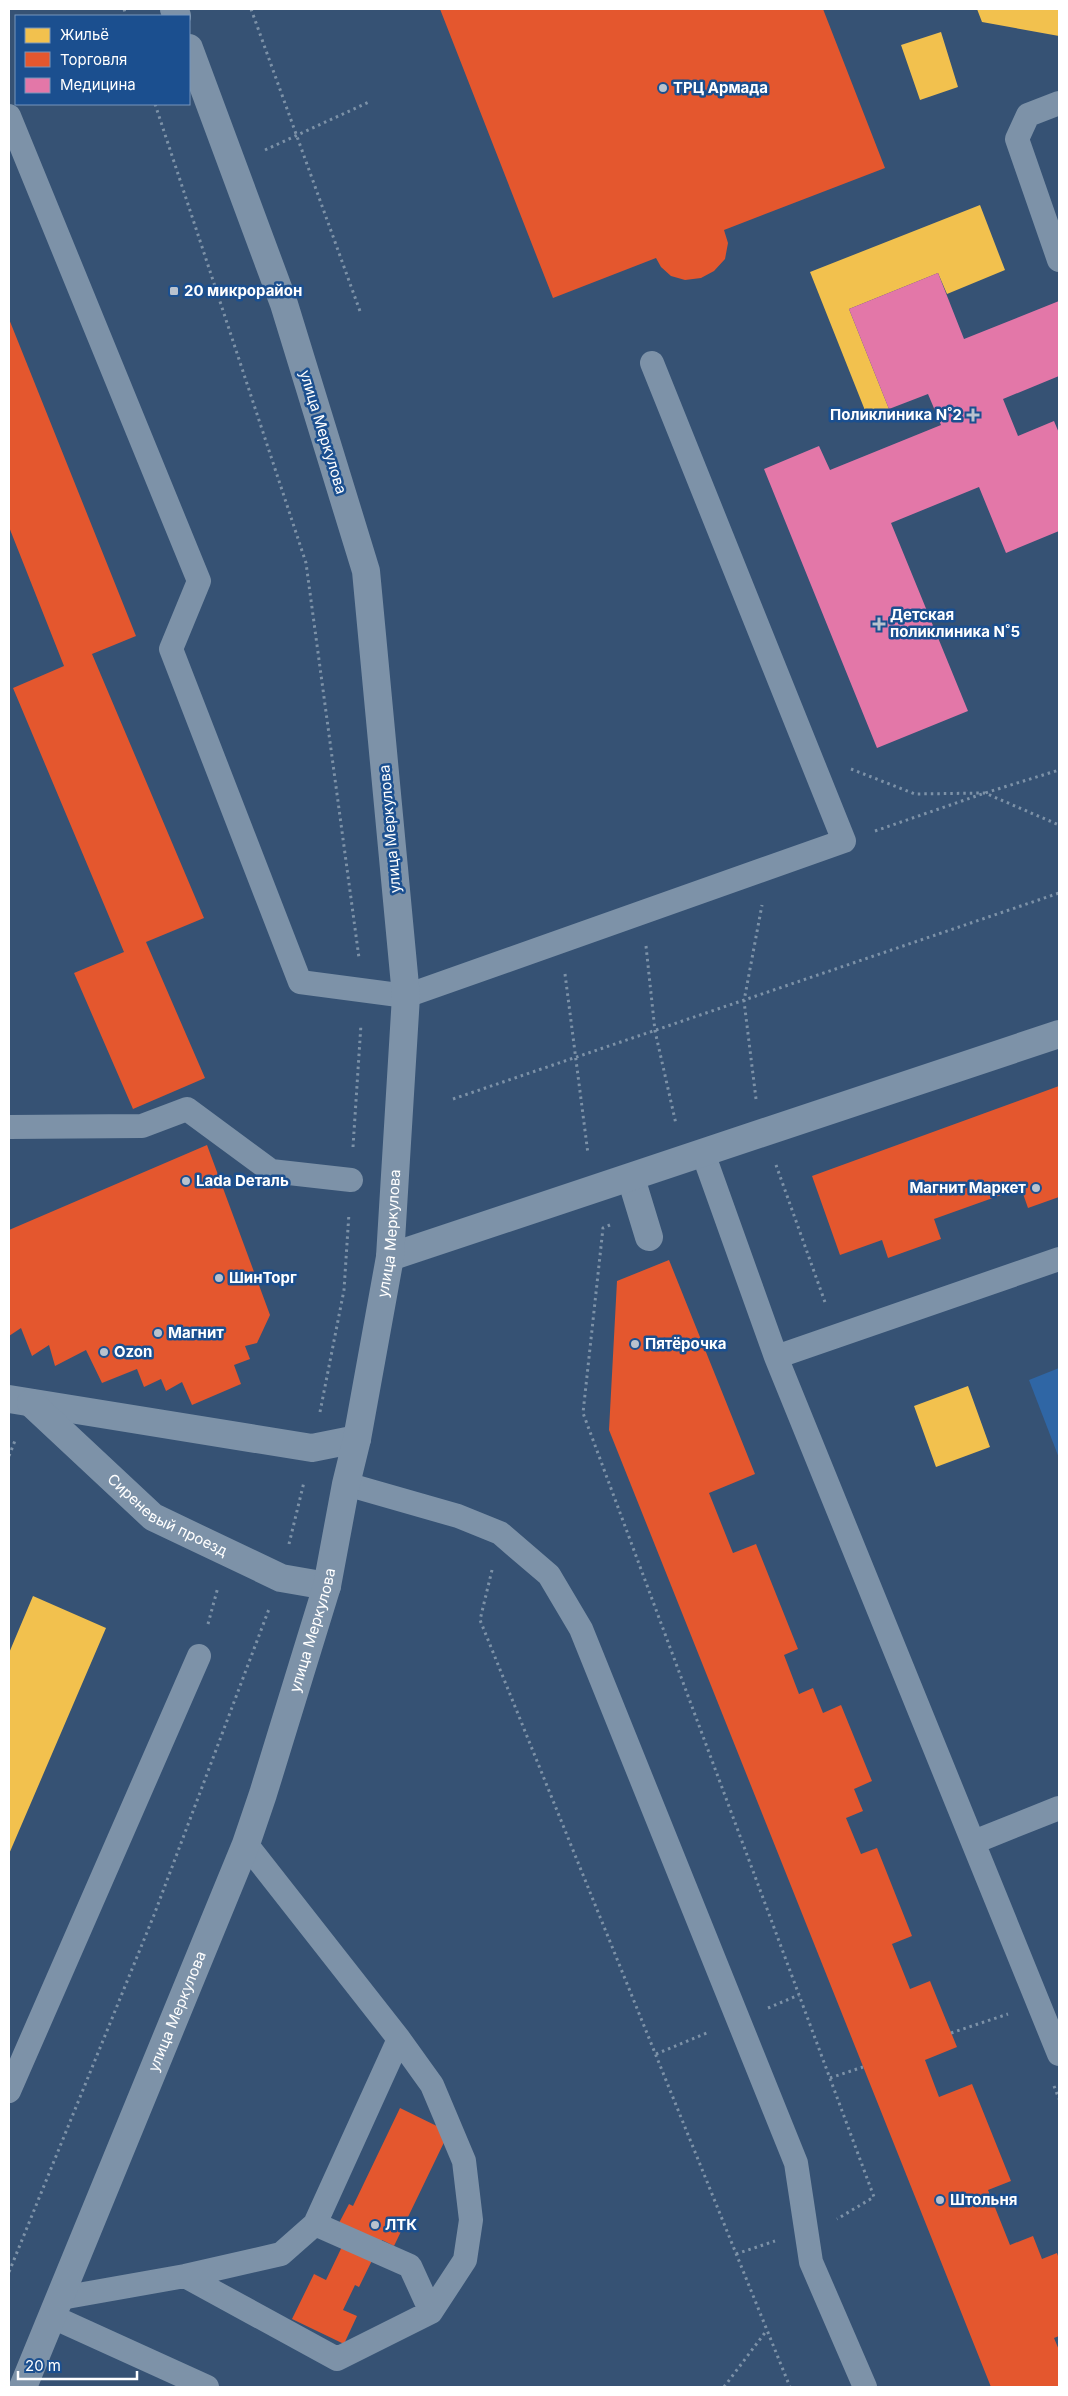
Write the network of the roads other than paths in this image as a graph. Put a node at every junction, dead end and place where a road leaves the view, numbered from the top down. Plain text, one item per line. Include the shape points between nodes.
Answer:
1 (190, 51) edge
2 (1059, 103) edge
3 (9, 116) edge
4 (1059, 260) edge
5 (652, 363) dead end
6 (406, 996) junction
7 (1059, 1034) edge
8 (9, 1127) edge
9 (694, 1156) junction
10 (631, 1178) junction
11 (351, 1180) road end
12 (649, 1237) dead end
13 (390, 1257) junction
14 (1059, 1259) edge
15 (776, 1357) junction
16 (20, 1401) edge
17 (357, 1439) junction
18 (346, 1484) junction
19 (327, 1586) junction
20 (200, 1656) road end
21 (1059, 1808) edge
22 (974, 1842) junction
23 (246, 1844) junction
24 (399, 2039) junction
25 (1059, 2054) edge
26 (9, 2091) edge
27 (315, 2224) junction
28 (185, 2276) junction
29 (57, 2308) junction
30 (431, 2312) junction
31 (23, 2387) edge
32 (207, 2387) edge
33 (865, 2387) edge

1 - 6 street, улица Меркулова via 284,304 366,571
2 - 4 lane via 1028,115 1017,138
3 - 6 lane via 199,581 171,649 300,982
5 - 6 lane via 844,842
6 - 13 street, улица Меркулова
7 - 9 street
8 - 11 lane via 142,1126 187,1109 271,1171
9 - 10 street
9 - 15 lane
10 - 12 street
10 - 13 street
13 - 17 street, улица Меркулова
14 - 15 lane
15 - 22 lane
16 - 17 street, Сиреневый проезд via 312,1448
16 - 19 street, Сиреневый проезд via 153,1516 281,1578
17 - 18 street, улица Меркулова
18 - 19 street, улица Меркулова
18 - 33 lane via 458,1516 500,1533 549,1575 581,1629 796,2163 811,2262
19 - 23 street, улица Меркулова
20 - 26 lane
21 - 22 lane
22 - 25 lane
23 - 24 lane
23 - 29 street, улица Меркулова
24 - 27 lane
24 - 30 lane via 432,2085 464,2161 471,2220 464,2260
27 - 28 lane via 281,2254
27 - 30 lane via 410,2266
28 - 29 lane
28 - 30 lane via 337,2359
29 - 31 street, улица Меркулова
29 - 32 lane

